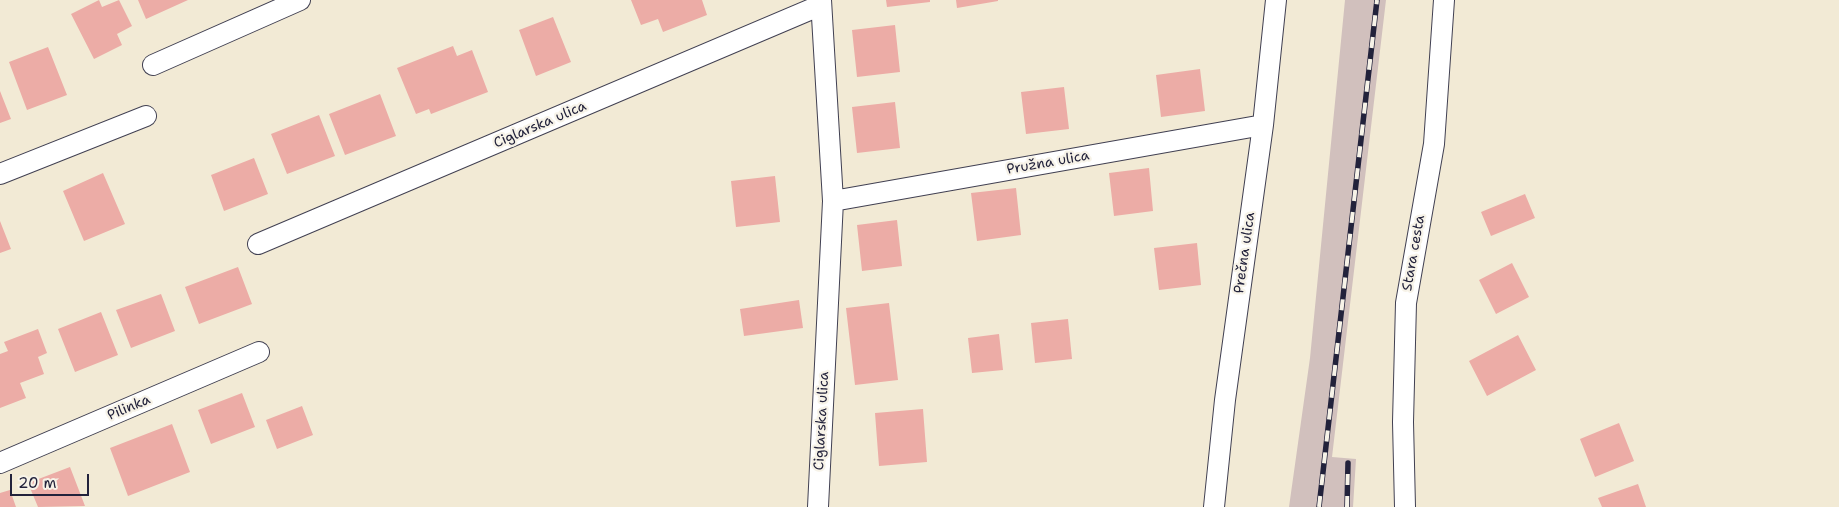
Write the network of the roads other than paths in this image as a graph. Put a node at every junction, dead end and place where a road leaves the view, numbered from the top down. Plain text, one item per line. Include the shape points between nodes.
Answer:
1 (300, 0) edge
2 (1276, 0) edge
3 (1444, 0) edge
4 (821, 3) edge
5 (152, 65) dead end
6 (146, 116) dead end
7 (1263, 125) junction
8 (0, 174) edge
9 (833, 200) junction
10 (258, 244) dead end
11 (259, 352) dead end
12 (0, 463) edge
13 (818, 507) edge
14 (1214, 507) edge
15 (1405, 507) edge

1 - 5 street
2 - 7 street, Prečna ulica
3 - 15 street, Stara cesta via 1434,144 1406,303
4 - 9 street, Ciglarska ulica
4 - 10 street, Ciglarska ulica
6 - 8 street
7 - 9 street, Pružna ulica
7 - 14 street, Prečna ulica via 1227,382
9 - 13 street, Ciglarska ulica
11 - 12 street, Pilinka

